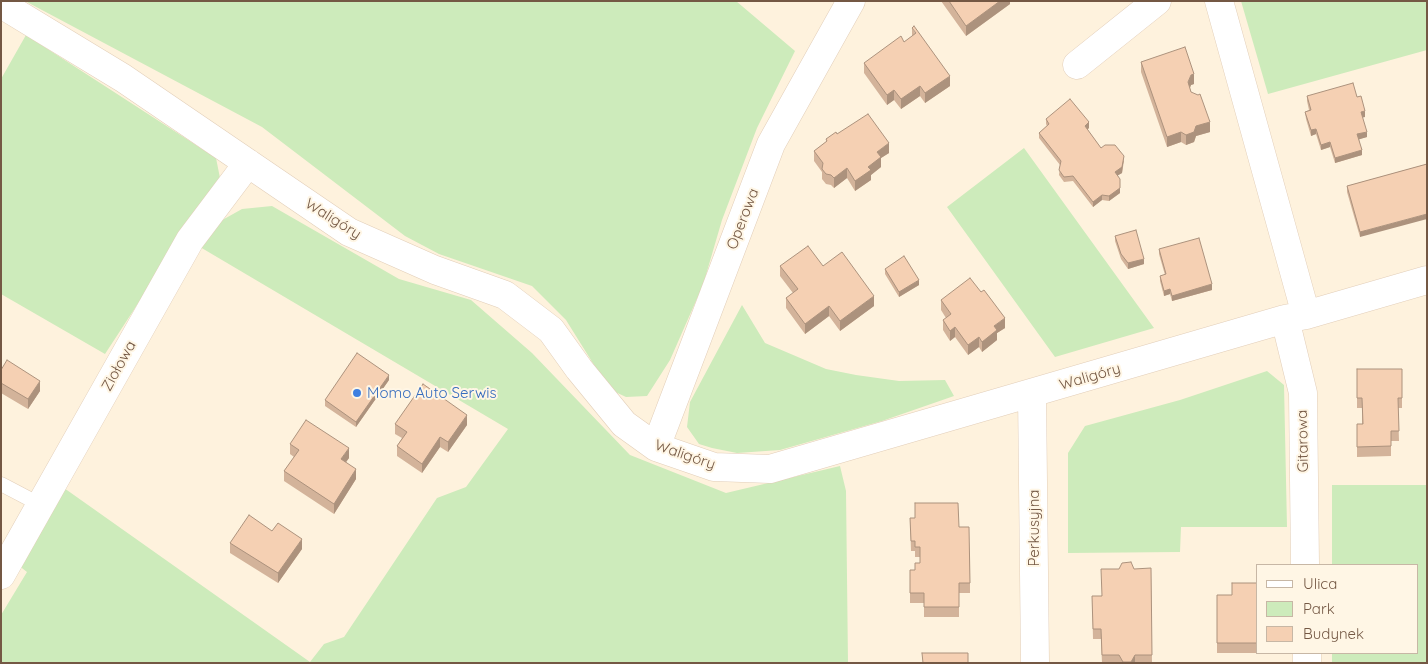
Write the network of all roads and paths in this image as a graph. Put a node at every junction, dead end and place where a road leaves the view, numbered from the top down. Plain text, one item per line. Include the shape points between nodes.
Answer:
1 (851, 1) edge
2 (1157, 1) edge
3 (1219, 1) edge
4 (1, 4) edge
5 (1077, 65) dead end
6 (248, 163) junction
7 (1427, 280) edge
8 (1296, 317) junction
9 (1032, 394) junction
10 (656, 447) junction
11 (1, 484) edge
12 (41, 505) junction
13 (1305, 564) edge
14 (1, 575) edge
15 (1035, 663) edge

1 - 10 street, Operowa via 771,144
2 - 5 street
3 - 8 street, Gitarowa
4 - 6 street, Waligóry via 123,78
6 - 10 street, Waligóry via 349,232 435,270 505,295 551,330 624,424
6 - 12 street, Ziołowa via 190,240
7 - 8 street, Waligóry
8 - 9 street, Waligóry
8 - 13 street, Gitarowa via 1292,352 1302,393
9 - 10 street, Waligóry via 770,469 714,467
9 - 15 street, Perkusyjna
11 - 12 lane
12 - 14 street, Ziołowa

